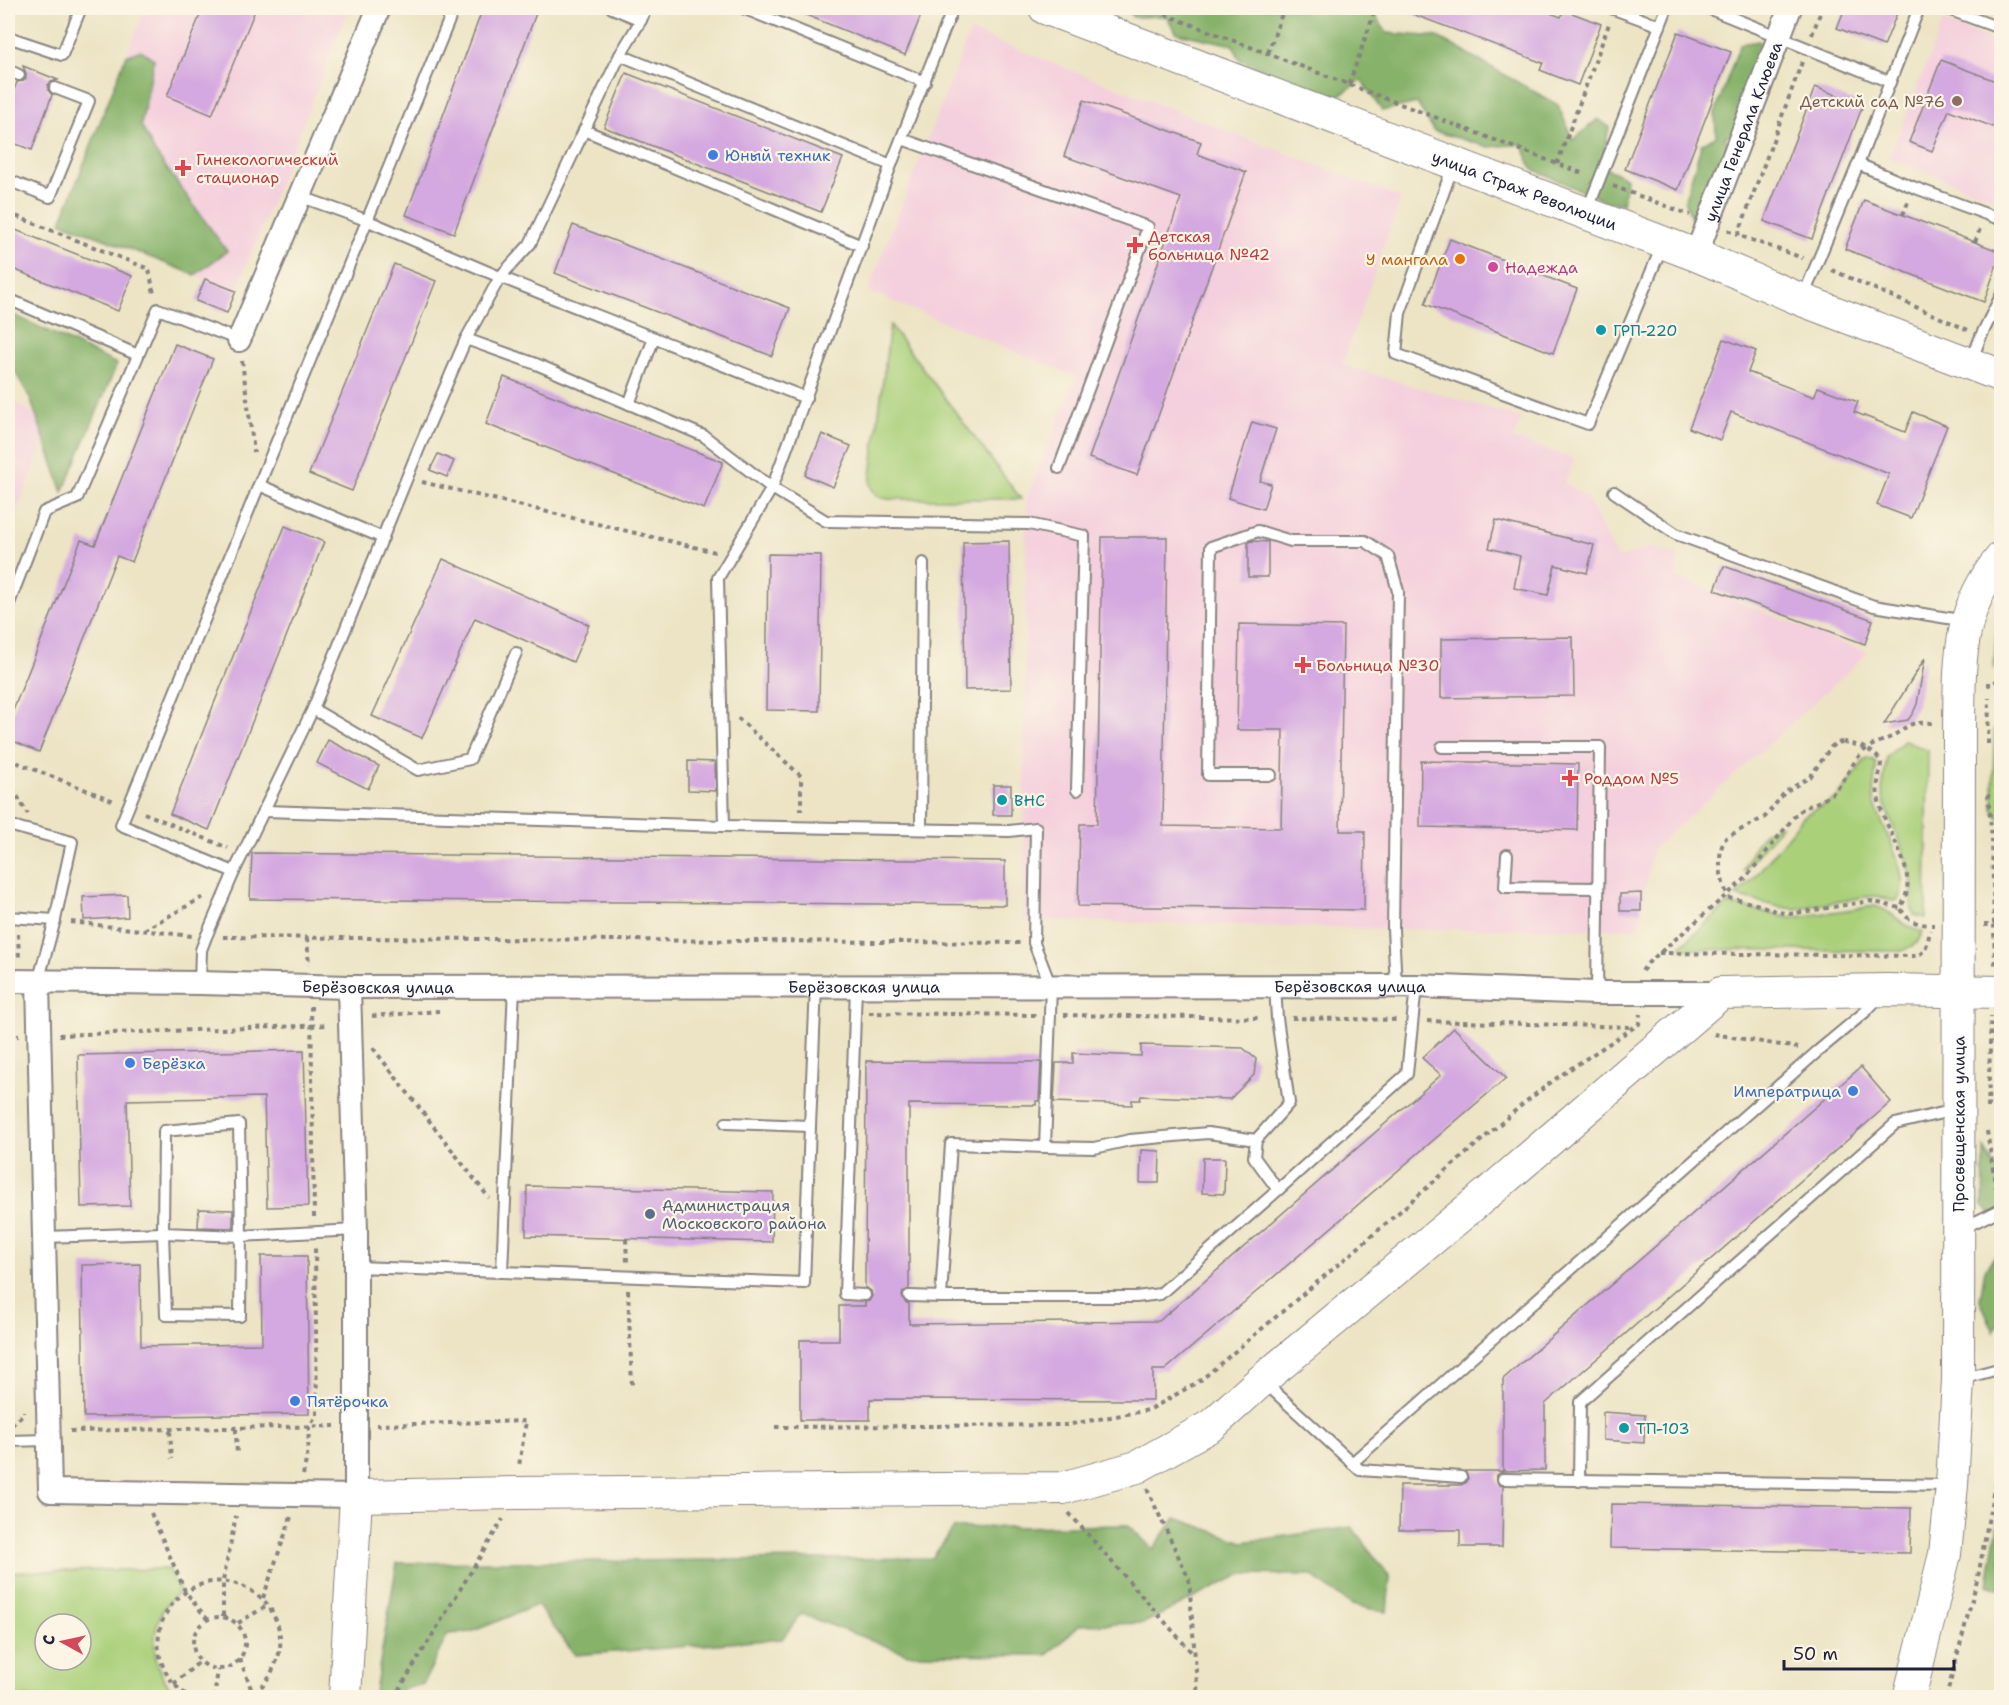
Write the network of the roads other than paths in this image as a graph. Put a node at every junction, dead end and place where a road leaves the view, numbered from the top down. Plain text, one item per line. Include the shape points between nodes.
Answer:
1 (81, 8) edge
2 (379, 8) edge
3 (454, 8) edge
4 (612, 8) edge
5 (646, 8) edge
6 (743, 8) edge
7 (953, 8) edge
8 (1045, 8) edge
9 (1613, 8) edge
10 (1667, 8) edge
11 (1708, 8) edge
12 (1790, 8) edge
13 (1919, 8) edge
14 (1945, 8) edge
15 (641, 20) junction
16 (1660, 26) junction
17 (2001, 29) edge
18 (8, 37) edge
19 (1779, 37) junction
20 (620, 55) junction
21 (8, 70) edge
22 (20, 75) dead end
23 (925, 82) junction
24 (1890, 82) junction
25 (55, 88) dead end
26 (584, 130) junction
27 (902, 139) junction
28 (1454, 163) junction
29 (1858, 164) junction
30 (891, 165) junction
31 (8, 180) edge
32 (299, 196) junction
33 (1586, 214) junction
34 (366, 220) junction
35 (2001, 220) edge
36 (1664, 243) junction
37 (862, 246) junction
38 (1696, 255) junction
39 (500, 277) junction
40 (2001, 294) edge
41 (8, 299) edge
42 (1802, 300) junction
43 (654, 338) junction
44 (466, 339) junction
45 (239, 340) joint
46 (1976, 350) junction
47 (138, 355) junction
48 (2001, 376) edge
49 (806, 398) junction
50 (629, 404) junction
51 (1059, 468) dead end
52 (259, 485) junction
53 (772, 488) junction
54 (1614, 492) dead end
55 (383, 538) junction
56 (2001, 557) edge
57 (923, 563) dead end
58 (8, 606) edge
59 (1966, 621) junction
60 (516, 653) dead end
61 (313, 709) junction
62 (1442, 747) dead end
63 (1271, 775) dead end
64 (1077, 790) dead end
65 (265, 812) junction
66 (8, 825) edge
67 (724, 826) junction
68 (921, 829) junction
69 (1507, 855) dead end
70 (232, 877) junction
71 (1598, 888) junction
72 (8, 917) edge
73 (55, 920) junction
74 (8, 981) edge
75 (38, 982) junction
76 (200, 982) junction
77 (1406, 986) junction
78 (349, 987) junction
79 (514, 987) junction
80 (816, 987) junction
81 (856, 987) junction
82 (1051, 987) junction
83 (1275, 987) junction
84 (1886, 990) junction
85 (1959, 991) junction
86 (2001, 992) edge
87 (1597, 993) junction
88 (1721, 993) junction
89 (1959, 1109) junction
90 (726, 1123) dead end
91 (810, 1126) junction
92 (1256, 1140) junction
93 (1045, 1147) junction
94 (1278, 1190) junction
95 (2001, 1209) edge
96 (356, 1230) junction
97 (1958, 1231) junction
98 (163, 1233) junction
99 (241, 1236) junction
100 (44, 1237) junction
101 (356, 1267) junction
102 (502, 1272) junction
103 (865, 1295) dead end
104 (909, 1296) dead end
105 (941, 1297) junction
106 (2001, 1368) edge
107 (1262, 1380) junction
108 (1958, 1380) junction
109 (49, 1436) junction
110 (8, 1441) edge
111 (1352, 1462) junction
112 (1461, 1477) dead end
113 (1503, 1479) dead end
114 (1579, 1481) junction
115 (1952, 1485) junction
116 (356, 1496) junction
117 (345, 1698) edge
118 (1909, 1698) edge

1 - 18 lane via 62,55
2 - 32 street
3 - 34 lane
4 - 15 lane
5 - 15 lane
6 - 23 lane
7 - 23 lane
8 - 28 street, улица Страж Революции
9 - 16 lane
10 - 16 lane
11 - 19 lane
12 - 19 street, улица Генерала Клюева
13 - 24 lane
14 - 17 lane
15 - 20 lane
16 - 33 lane
19 - 24 lane
19 - 38 street, улица Генерала Клюева
20 - 26 lane
20 - 30 lane
21 - 22 lane
23 - 27 lane
24 - 29 lane
25 - 31 lane via 89,102 50,197
26 - 37 lane
26 - 39 lane via 530,244
27 - 30 lane
27 - 51 lane via 1148,227
28 - 33 street, улица Страж Революции
28 - 36 lane via 1400,313 1396,354 1588,424
29 - 35 lane
29 - 42 lane
30 - 37 lane
32 - 34 lane
32 - 45 street
33 - 36 street, улица Страж Революции
34 - 39 lane
34 - 52 lane
36 - 38 street, улица Страж Революции
37 - 49 lane
38 - 42 street, улица Страж Революции
39 - 43 lane
39 - 44 lane
40 - 46 lane
41 - 47 lane
42 - 46 street, улица Страж Революции
43 - 49 lane
43 - 50 lane
44 - 50 lane
44 - 55 lane
45 - 47 lane via 158,309
46 - 48 street, улица Страж Революции
47 - 58 lane via 77,498 44,512
49 - 53 lane
50 - 53 lane via 704,436
52 - 55 lane
52 - 70 lane via 122,825
53 - 64 lane via 826,521 1029,524 1084,536
53 - 67 lane via 718,578
54 - 59 lane via 1676,534 1874,606
55 - 61 lane
56 - 59 street, Просвещенская улица via 1982,584
57 - 68 lane
59 - 85 street, Просвещенская улица via 1959,684
60 - 61 lane via 470,759 418,770
61 - 65 lane
62 - 71 lane via 1600,747
63 - 77 lane via 1208,775 1211,547 1258,531 1291,541 1365,541 1389,556 1398,591 1393,930
65 - 67 lane
65 - 70 lane
66 - 73 lane via 72,842
67 - 68 lane
68 - 82 lane via 1036,828 1034,943
69 - 71 lane via 1505,887
70 - 76 lane via 201,950
71 - 87 lane
72 - 73 lane
73 - 75 lane
74 - 75 street, Берёзовская улица
75 - 76 street, Берёзовская улица
75 - 100 street
76 - 78 street, Берёзовская улица
77 - 83 street, Берёзовская улица
77 - 87 street, Берёзовская улица
77 - 94 lane via 1413,1020 1407,1074
78 - 79 street, Берёзовская улица
78 - 96 street
79 - 80 street, Берёзовская улица
79 - 102 lane
80 - 81 street, Берёзовская улица
80 - 91 lane
81 - 82 street, Берёзовская улица
81 - 103 lane via 845,1294
82 - 83 street, Берёзовская улица
82 - 93 lane
83 - 92 lane via 1289,1103
84 - 85 street
84 - 88 street
84 - 111 lane
85 - 86 street
85 - 89 street, Просвещенская улица
87 - 88 street, Берёзовская улица via 1641,984
88 - 107 street
89 - 97 street, Просвещенская улица
89 - 114 lane via 1895,1124 1580,1402
90 - 91 lane
91 - 102 lane via 804,1283
92 - 93 lane via 1208,1133 1130,1140 1094,1148
92 - 94 lane via 1254,1157
93 - 105 lane via 951,1144
94 - 105 lane via 1160,1294
95 - 97 lane
96 - 99 lane
96 - 101 street
97 - 108 street, Просвещенская улица
98 - 99 lane
98 - 99 lane via 166,1315 240,1316
98 - 99 lane via 164,1131 239,1124
98 - 100 lane
100 - 109 street
101 - 102 lane
101 - 116 street
104 - 105 lane
106 - 108 lane
107 - 111 lane
107 - 116 street via 1212,1425 1137,1467 1064,1488
108 - 115 street, Просвещенская улица
109 - 110 lane
109 - 116 street via 50,1491
111 - 112 lane via 1360,1470
113 - 114 lane
114 - 115 lane
115 - 118 street, Просвещенская улица via 1945,1554
116 - 117 street

